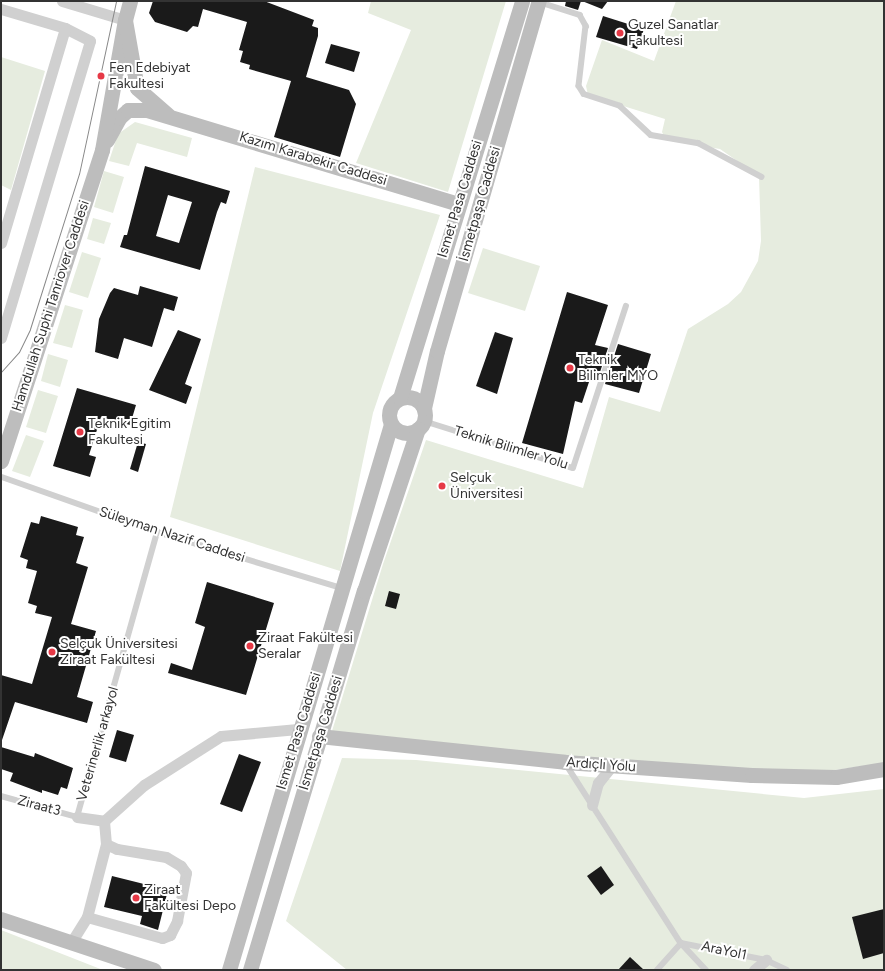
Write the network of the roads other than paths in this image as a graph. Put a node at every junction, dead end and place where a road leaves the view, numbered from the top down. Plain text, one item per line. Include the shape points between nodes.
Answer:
1 (62, 1) edge
2 (130, 1) edge
3 (522, 1) edge
4 (539, 1) edge
5 (1, 9) edge
6 (125, 20) junction
7 (64, 28) junction
8 (137, 88) junction
9 (111, 93) junction
10 (128, 110) junction
11 (168, 114) junction
12 (102, 150) junction
13 (762, 177) dead end
14 (458, 204) junction
15 (1, 243) edge
16 (626, 306) dead end
17 (1, 338) edge
18 (400, 398) junction
19 (422, 419) junction
20 (391, 424) junction
21 (1, 462) edge
22 (1, 476) edge
23 (157, 532) junction
24 (343, 588) junction
25 (298, 729) junction
26 (319, 736) junction
27 (565, 762) junction
28 (612, 766) junction
29 (884, 769) edge
30 (1, 796) edge
31 (592, 804) junction
32 (77, 817) junction
33 (104, 821) junction
34 (106, 844) junction
35 (87, 916) junction
36 (1, 919) edge
37 (72, 941) junction
38 (681, 943) junction
39 (766, 960) junction
40 (154, 970) edge
41 (229, 970) edge
42 (250, 970) edge
43 (657, 970) edge
44 (706, 970) edge
45 (754, 970) edge
46 (786, 970) edge

1 - 6 street
2 - 6 main road
3 - 14 main road, Ismet Pasa Caddesi
4 - 13 lane via 580,15 586,26 579,86 584,94 620,106 651,135 704,145
4 - 19 main road, İsmetpaşa Caddesi via 437,351
5 - 7 street
6 - 8 main road
6 - 9 main road
7 - 15 street
7 - 17 street via 90,41
8 - 9 main road via 130,82 120,82
8 - 10 main road via 138,101
8 - 11 main road
9 - 10 main road via 115,106
9 - 12 main road
10 - 11 main road
10 - 12 main road via 119,118
11 - 14 main road, Kazım Karabekir Caddesi
12 - 21 main road, Hamdullah Suphi Tanriover Caddesi
14 - 18 main road, Ismet Pasa Caddesi
16 - 19 lane, Teknik Bilimler Yolu via 573,468
18 - 19 main road via 416,399
18 - 20 main road via 388,412
19 - 20 main road via 407,433
19 - 26 main road, İsmetpaşa Caddesi
20 - 24 main road, Ismet Pasa Caddesi
22 - 23 lane, Süleyman Nazif Caddesi
23 - 24 lane, Süleyman Nazif Caddesi
23 - 32 lane, Veterinerlik arkayol
24 - 25 main road, Ismet Pasa Caddesi
25 - 33 street via 221,736 144,785
25 - 41 main road, Ismet Pasa Caddesi
26 - 27 main road, Ardıçlı Yolu
26 - 42 main road, İsmetpaşa Caddesi
27 - 28 main road, Ardıçlı Yolu
27 - 31 lane
28 - 29 main road, Ardıçlı Yolu via 836,777
28 - 31 street via 598,783
30 - 32 lane, Ziraat3
31 - 38 lane
32 - 33 street
33 - 34 street
34 - 35 street
34 - 35 street via 117,849 166,857 181,866 186,873 177,921 170,934 162,938
35 - 37 street
36 - 37 main road
37 - 40 main road
38 - 39 lane, AraYol1
38 - 43 lane
38 - 44 lane
39 - 45 street, AraYol1
39 - 46 lane, AraYol1

